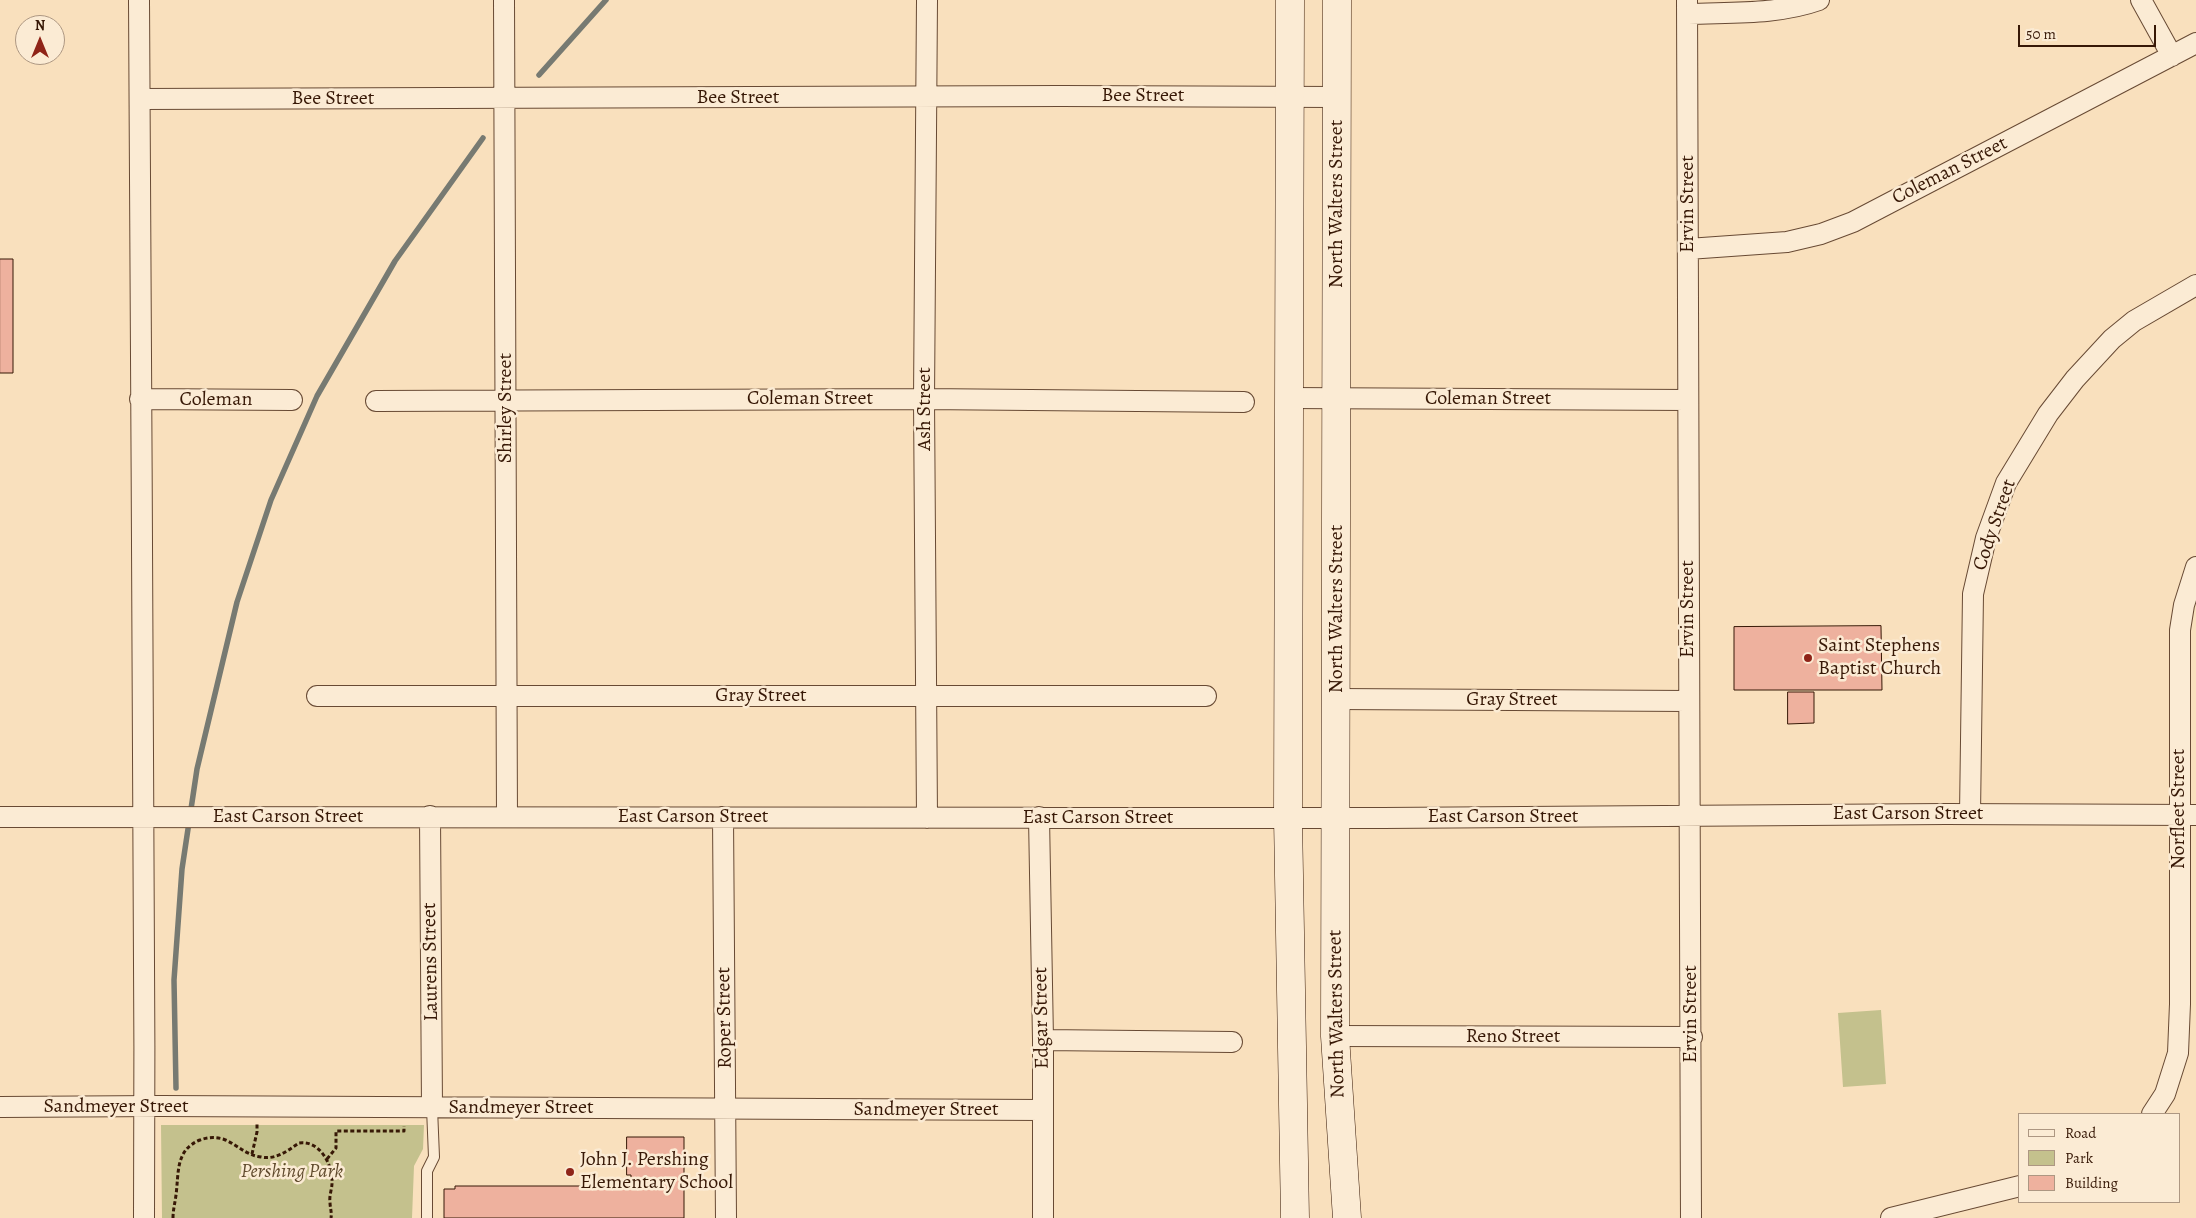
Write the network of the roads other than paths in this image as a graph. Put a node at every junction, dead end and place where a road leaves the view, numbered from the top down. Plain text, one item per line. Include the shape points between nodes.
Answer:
1 (140, 0) edge
2 (504, 0) edge
3 (927, 0) edge
4 (1290, 0) edge
5 (1337, 0) edge
6 (1819, 0) edge
7 (2141, 0) edge
8 (1688, 7) edge
9 (2196, 43) edge
10 (2172, 56) junction
11 (927, 96) junction
12 (1290, 96) junction
13 (1337, 97) junction
14 (140, 100) junction
15 (505, 100) junction
16 (1688, 248) junction
17 (2196, 284) edge
18 (1288, 398) junction
19 (1337, 398) junction
20 (140, 399) junction
21 (924, 399) junction
22 (292, 400) dead end
23 (506, 400) junction
24 (1688, 400) junction
25 (376, 401) dead end
26 (1244, 402) dead end
27 (2196, 568) edge
28 (508, 695) junction
29 (317, 696) dead end
30 (926, 696) junction
31 (1206, 696) dead end
32 (1337, 699) junction
33 (1688, 701) junction
34 (1970, 814) junction
35 (2188, 815) edge
36 (430, 816) junction
37 (1689, 816) junction
38 (0, 817) edge
39 (144, 817) junction
40 (507, 817) junction
41 (723, 817) junction
42 (1039, 817) junction
43 (927, 818) junction
44 (1288, 818) junction
45 (1335, 818) junction
46 (1335, 1036) junction
47 (1692, 1037) junction
48 (1043, 1040) junction
49 (1232, 1042) dead end
50 (145, 1106) junction
51 (0, 1107) edge
52 (432, 1108) junction
53 (726, 1109) junction
54 (1043, 1110) junction
55 (2153, 1113) edge
56 (2018, 1186) edge
57 (144, 1218) edge
58 (427, 1218) edge
59 (726, 1218) edge
60 (1043, 1218) edge
61 (1295, 1218) edge
62 (1347, 1218) edge
63 (1690, 1218) edge
64 (1892, 1218) edge

1 - 14 street
2 - 15 street, Shirley Street
3 - 11 street, Ash Street
4 - 12 main road
5 - 13 main road, North Walters Street
6 - 8 street via 1763,11
7 - 10 street
8 - 16 street, Ervin Street
9 - 10 street, Coleman Street
10 - 16 street, Coleman Street via 1853,222 1787,242
11 - 12 street, Bee Street
11 - 15 street, Bee Street
11 - 21 street, Ash Street
12 - 13 street, Bee Street
12 - 18 main road
13 - 19 main road, North Walters Street
14 - 15 street, Bee Street
14 - 20 street
15 - 23 street, Shirley Street
16 - 24 street, Ervin Street
17 - 34 street, Cody Street via 2134,321 2112,339 2048,414 2006,483 1986,538 1973,594
18 - 19 street, Coleman Street
18 - 44 main road
19 - 24 street, Coleman Street
19 - 32 main road, North Walters Street
20 - 22 street, Coleman
20 - 39 street
21 - 23 street, Coleman Street
21 - 26 street, Coleman Street
21 - 30 street, Ash Street
23 - 25 street, Coleman Street
23 - 28 street, Shirley Street
24 - 33 street, Ervin Street
27 - 35 street, Norfleet Street via 2180,630
28 - 29 street, Gray Street
28 - 30 street, Gray Street
28 - 40 street, Shirley Street
30 - 31 street, Gray Street
30 - 43 street, Ash Street
32 - 33 street, Gray Street
32 - 45 main road, North Walters Street
33 - 37 street, Ervin Street
34 - 35 street, East Carson Street
34 - 37 street, East Carson Street
35 - 55 street, Norfleet Street via 2178,1053 2165,1094
36 - 39 street, East Carson Street
36 - 40 street, East Carson Street
36 - 52 street, Laurens Street
37 - 45 street, East Carson Street
37 - 47 street, Ervin Street
38 - 39 street, East Carson Street
39 - 50 street
40 - 41 street, East Carson Street
41 - 43 street, East Carson Street
41 - 53 street, Roper Street
42 - 43 street, East Carson Street
42 - 44 street, East Carson Street
42 - 48 street, Edgar Street
44 - 45 street, East Carson Street
44 - 61 main road
45 - 46 main road, North Walters Street
46 - 47 street, Reno Street
46 - 62 main road, North Walters Street
47 - 63 street, Ervin Street
48 - 49 street
48 - 54 street, Edgar Street
50 - 51 street, Sandmeyer Street
50 - 52 street, Sandmeyer Street
50 - 57 street
52 - 53 street, Sandmeyer Street
52 - 58 lane via 434,1157 427,1171
53 - 54 street, Sandmeyer Street
53 - 59 street, Roper Street
54 - 60 street, Edgar Street
56 - 64 street

